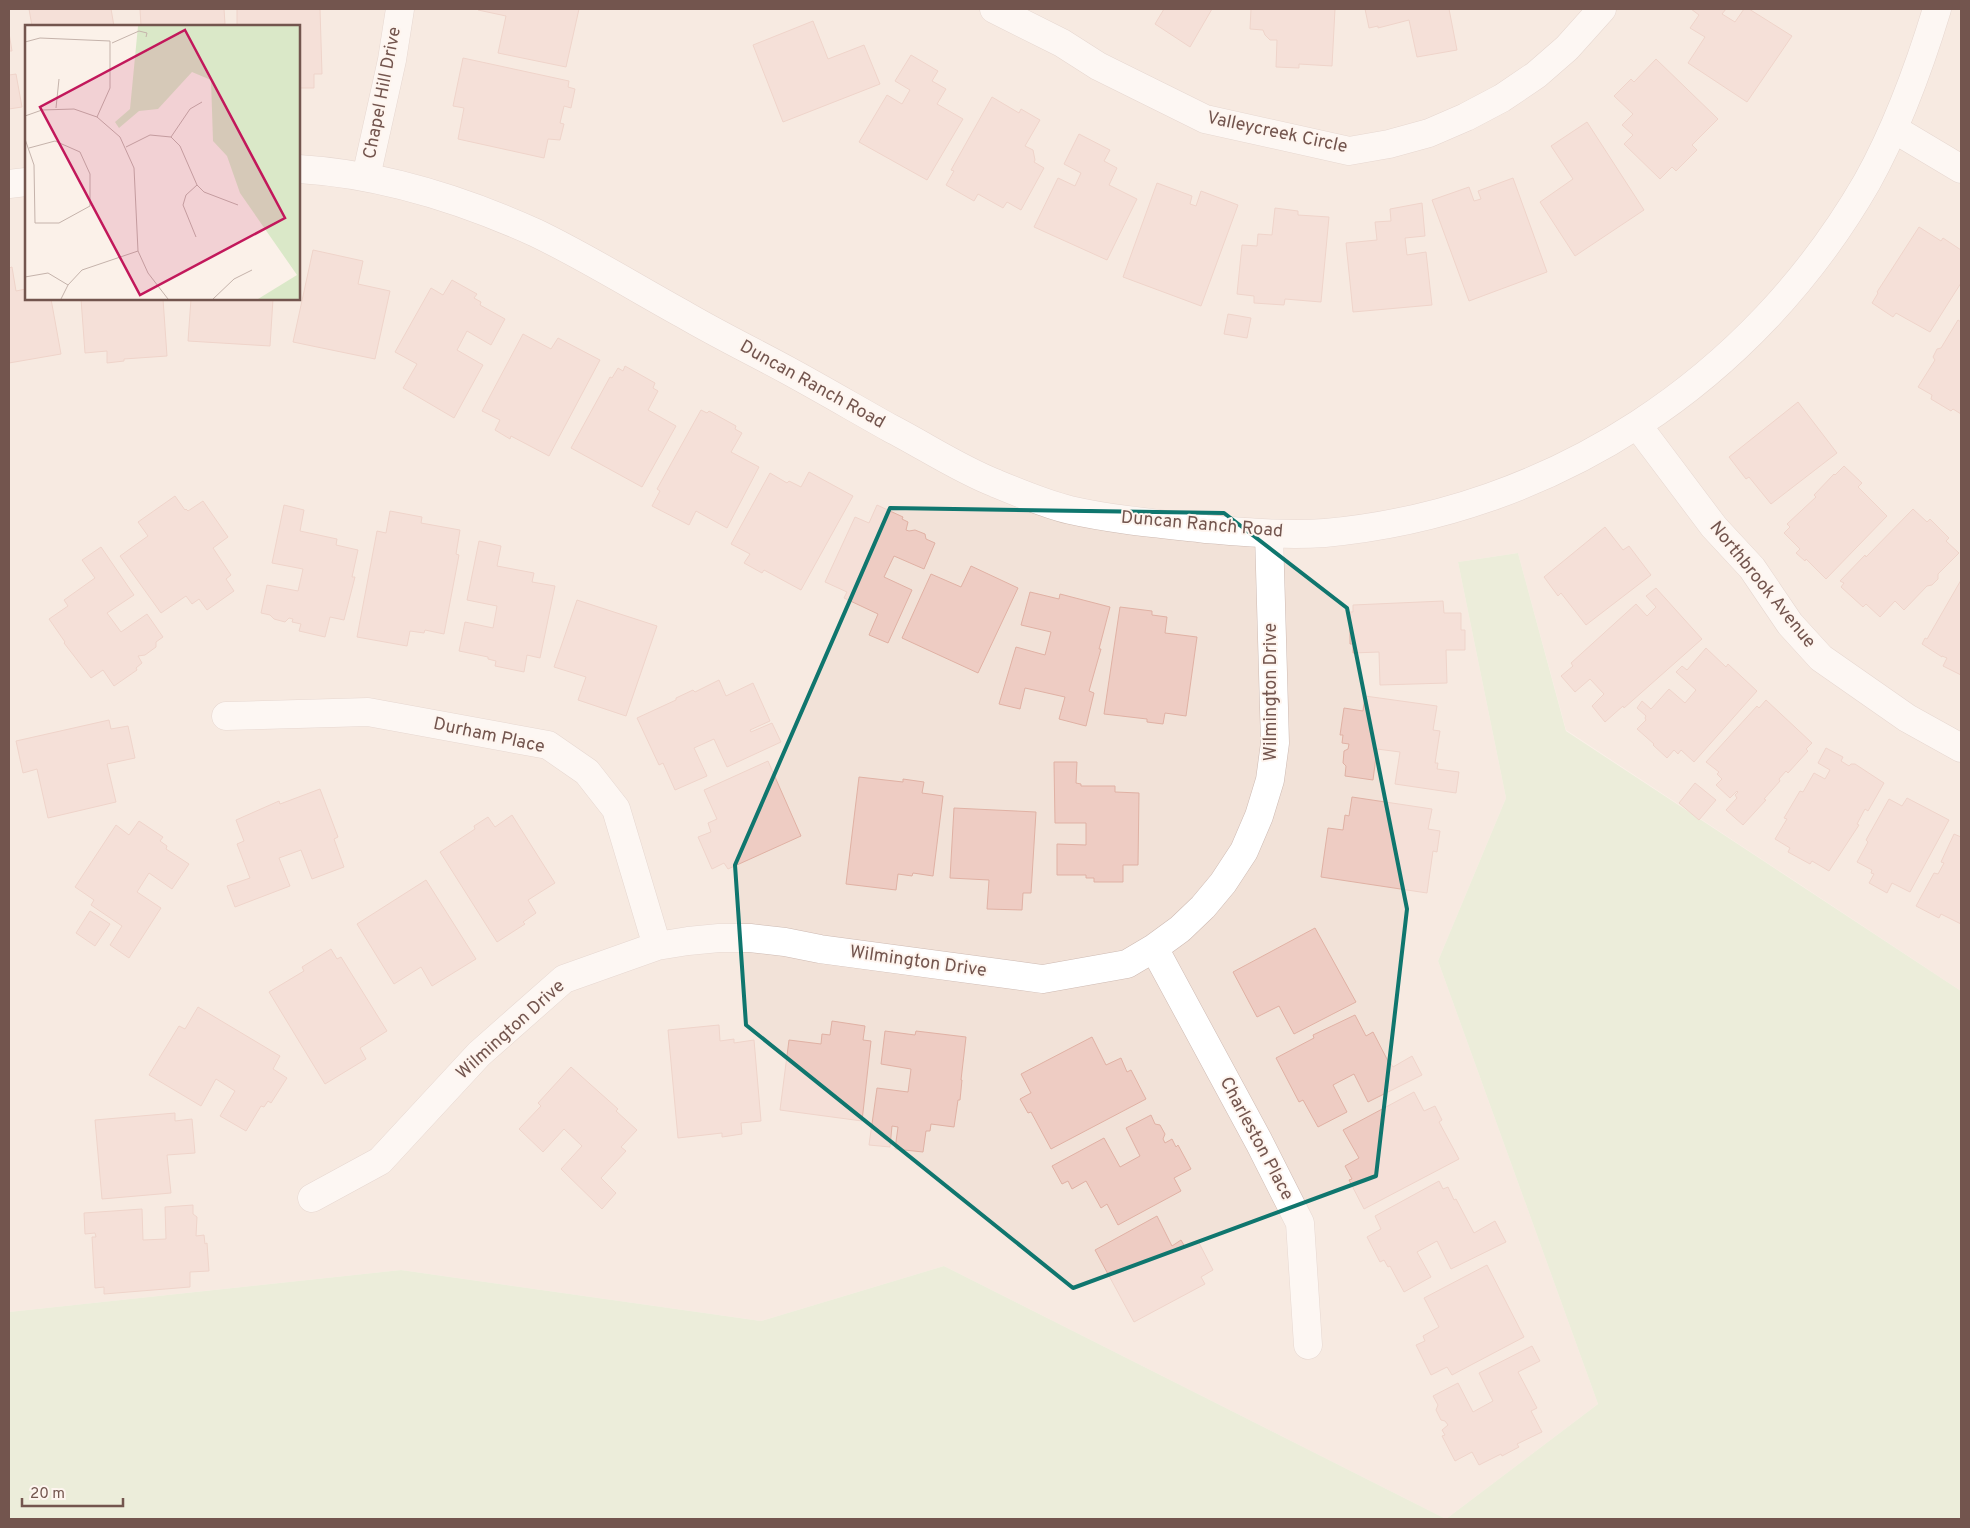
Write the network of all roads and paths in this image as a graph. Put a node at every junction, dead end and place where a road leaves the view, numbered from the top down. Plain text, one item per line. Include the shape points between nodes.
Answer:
1 (400, 9) edge
2 (994, 9) edge
3 (1602, 9) edge
4 (1937, 9) edge
5 (1894, 129) junction
6 (300, 169) edge
7 (1961, 169) edge
8 (366, 178) junction
9 (25, 182) edge
10 (9, 184) edge
11 (1638, 426) junction
12 (1269, 534) junction
13 (226, 716) dead end
14 (1961, 748) edge
15 (657, 946) junction
16 (1154, 948) junction
17 (312, 1198) dead end
18 (1308, 1345) dead end

1 - 8 street, Chapel Hill Drive
2 - 3 street, Valleycreek Circle via 1205,119 1349,151 1428,133 1502,98 1567,48
4 - 5 street, Duncan Ranch Road
5 - 7 street
5 - 11 street, Duncan Ranch Road via 1839,228 1768,317 1720,363
6 - 8 street, Duncan Ranch Road
8 - 12 street, Duncan Ranch Road via 426,191 484,210 540,235 990,481 1067,509 1162,524
9 - 10 street
11 - 12 street, Duncan Ranch Road via 1546,475 1441,512 1348,530
11 - 14 street, Northbrook Avenue via 1714,526 1752,568 1790,624 1821,658 1907,718
12 - 16 street, Wilmington Drive via 1275,743 1270,780 1244,851 1223,883 1191,918
13 - 15 street, Durham Place via 368,712 548,745 586,772 616,809
15 - 16 street, Wilmington Drive via 718,938 750,938 1043,979 1127,964
15 - 17 street, Wilmington Drive via 564,979 479,1054 380,1161
16 - 18 street, Charleston Place via 1300,1222

